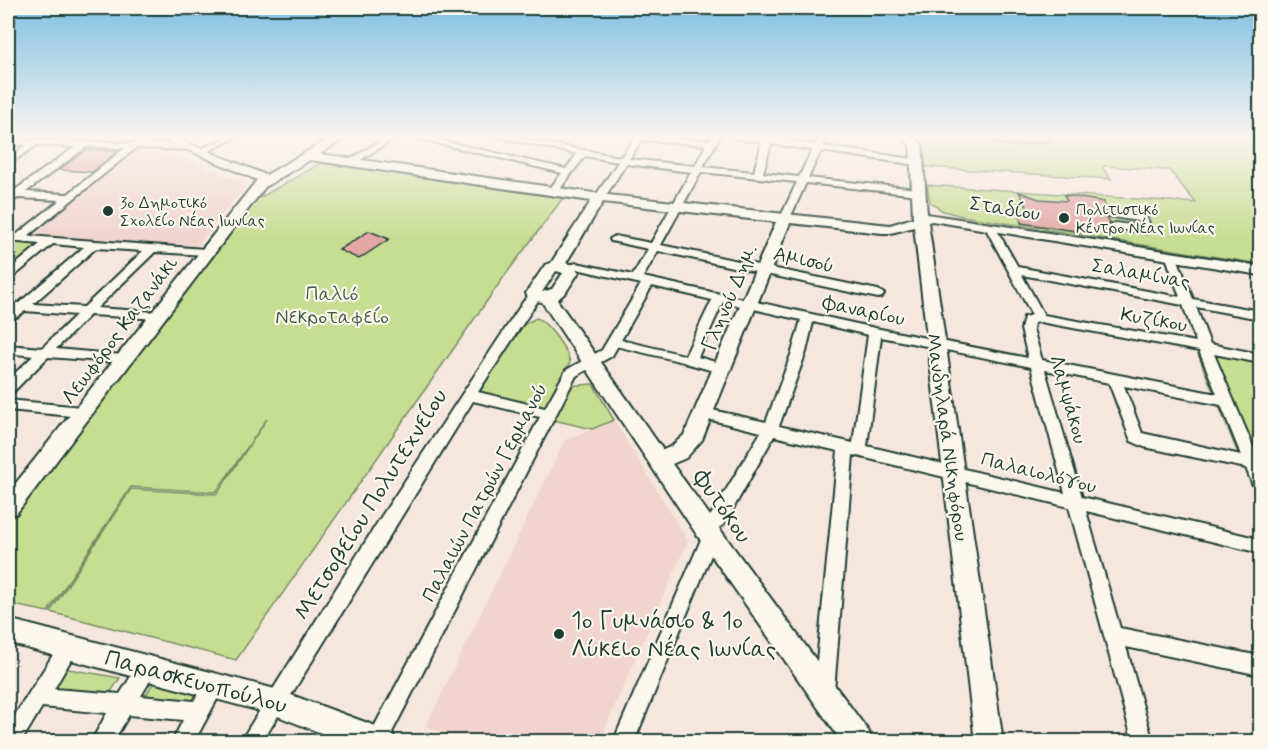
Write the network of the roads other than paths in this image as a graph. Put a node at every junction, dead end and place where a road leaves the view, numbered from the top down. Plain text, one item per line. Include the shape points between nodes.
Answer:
1 (47, 171) edge
2 (102, 171) edge
3 (246, 171) edge
4 (281, 171) edge
5 (413, 171) edge
6 (563, 171) edge
7 (617, 171) edge
8 (697, 171) edge
9 (708, 171) edge
10 (759, 171) edge
11 (807, 171) edge
12 (917, 171) edge
13 (568, 172) joint
14 (758, 176) junction
15 (265, 179) junction
16 (802, 181) junction
17 (553, 191) junction
18 (918, 192) junction
19 (10, 197) edge
20 (69, 197) junction
21 (599, 198) junction
22 (677, 206) junction
23 (1112, 214) dead end
24 (785, 218) junction
25 (921, 218) junction
26 (1115, 226) dead end
27 (990, 227) junction
28 (13, 238) edge
29 (615, 240) dead end
30 (50, 241) junction
31 (94, 244) junction
32 (653, 248) junction
33 (151, 249) junction
34 (205, 252) junction
35 (1172, 257) junction
36 (562, 267) junction
37 (764, 269) junction
38 (1014, 270) junction
39 (1260, 271) edge
40 (8, 276) edge
41 (642, 281) junction
42 (878, 294) dead end
43 (542, 298) junction
44 (719, 298) junction
45 (1188, 302) junction
46 (748, 304) junction
47 (8, 306) edge
48 (22, 307) junction
49 (87, 312) junction
50 (1260, 315) edge
51 (156, 316) junction
52 (808, 317) junction
53 (1040, 318) junction
54 (8, 319) edge
55 (876, 332) junction
56 (614, 342) junction
57 (935, 344) junction
58 (8, 349) edge
59 (1210, 349) junction
60 (45, 353) junction
61 (1260, 358) edge
62 (123, 360) junction
63 (690, 360) junction
64 (592, 361) junction
65 (1036, 364) junction
66 (722, 368) junction
67 (1260, 368) edge
68 (1115, 380) junction
69 (8, 388) edge
70 (470, 395) junction
71 (1226, 400) junction
72 (8, 405) edge
73 (82, 412) junction
74 (704, 413) junction
75 (549, 414) junction
76 (770, 430) junction
77 (853, 449) junction
78 (659, 461) junction
79 (1256, 471) edge
80 (952, 472) junction
81 (1078, 503) junction
82 (8, 508) edge
83 (708, 532) junction
84 (1260, 546) edge
85 (8, 631) edge
86 (1114, 636) junction
87 (70, 646) junction
88 (1260, 666) edge
89 (148, 667) junction
90 (214, 685) junction
91 (824, 692) junction
92 (36, 697) junction
93 (275, 702) junction
94 (123, 704) junction
95 (199, 711) junction
96 (9, 741) edge
97 (101, 741) edge
98 (182, 741) edge
99 (250, 741) edge
100 (379, 741) edge
101 (623, 741) edge
102 (859, 741) edge
103 (989, 741) edge
104 (1143, 741) edge

1 - 19 street
2 - 20 street
3 - 15 street
4 - 15 street
5 - 17 street
6 - 13 street
7 - 21 street
8 - 22 street, Παλαιών Πατρών Γερμανού
9 - 14 street
10 - 14 street
11 - 16 street, Γληνού Δημ.
12 - 18 street, Μανδηλαρά Νικηφόρου
13 - 17 street
14 - 16 street
15 - 34 street, Λεωφόρος Καζανάκι
16 - 18 street
16 - 24 street, Γληνού Δημ.
17 - 21 street
18 - 25 street, Μανδηλαρά Νικηφόρου
19 - 20 street
20 - 28 street
21 - 22 street
21 - 36 street
22 - 24 street
22 - 32 street, Παλαιών Πατρών Γερμανού
23 - 26 street via 1142,218 1147,230
24 - 25 street via 890,229
24 - 37 street, Γληνού Δημ.
25 - 27 street, Σταδίου
25 - 57 street, Μανδηλαρά Νικηφόρου
27 - 35 street, Σταδίου
27 - 38 street
28 - 30 street
29 - 32 street, Αμισού
30 - 31 street
30 - 40 street
31 - 33 street
31 - 48 street
32 - 37 street, Αμισού
32 - 41 street, Παλαιών Πατρών Γερμανού
33 - 34 street
33 - 49 street
34 - 51 street, Λεωφόρος Καζανάκι
35 - 39 street, Σταδίου
35 - 45 street
36 - 41 street, Φαναρίου via 577,266
36 - 43 street via 571,272 566,280 556,295
37 - 42 street, Αμισού
37 - 46 street, Γληνού Δημ.
38 - 45 street, Σαλαμίνας
38 - 53 street
41 - 44 street, Φαναρίου
41 - 56 street, Παλαιών Πατρών Γερμανού
43 - 64 street, Φυτόκου
43 - 70 street, Μετσοβείου Πολυτεχνείου via 527,305
44 - 46 street, Φαναρίου
44 - 63 street
45 - 50 street, Σαλαμίνας
45 - 59 street
46 - 52 street, Φαναρίου
46 - 66 street, Γληνού Δημ.
47 - 48 street
48 - 49 street
48 - 54 street
49 - 51 street
49 - 60 street
51 - 62 street, Λεωφόρος Καζανάκι
52 - 55 street, Φαναρίου
52 - 76 street
53 - 59 street, Κυζίκου
53 - 65 street, Λαμψάκου via 1032,317 1026,324
55 - 57 street, Φαναρίου
55 - 77 street
56 - 63 lane
56 - 64 street, Παλαιών Πατρών Γερμανού via 607,353
57 - 65 street, Φαναρίου
57 - 80 street, Μανδηλαρά Νικηφόρου
58 - 60 street
59 - 61 street, Κυζίκου
59 - 67 street
59 - 71 street
60 - 62 street
60 - 69 street
62 - 73 street, Λεωφόρος Καζανάκι
63 - 66 street
64 - 75 street, Παλαιών Πατρών Γερμανού via 574,370
64 - 78 street, Φυτόκου
65 - 68 street, Φαναρίου
65 - 81 street, Λαμψάκου
66 - 74 street, Γληνού Δημ.
68 - 71 street, Φαναρίου
68 - 79 street via 1136,436
70 - 75 street
70 - 93 street, Μετσοβείου Πολυτεχνείου
71 - 79 street
72 - 73 street
73 - 82 street, Λεωφόρος Καζανάκι
74 - 76 street, Παλαιολόγου
74 - 78 street, Γληνού Δημ. via 687,447
75 - 100 street, Παλαιών Πατρών Γερμανού
76 - 77 street, Παλαιολόγου
76 - 83 street
77 - 80 street, Παλαιολόγου
77 - 91 street
78 - 83 street, Φυτόκου
80 - 81 street, Παλαιολόγου
80 - 103 street, Μανδηλαρά Νικηφόρου
81 - 84 street, Παλαιολόγου
81 - 86 street, Λαμψάκου
83 - 91 street, Φυτόκου
83 - 101 street
85 - 87 street, Παρασκευοπούλου
86 - 88 street
86 - 104 street, Λαμψάκου
87 - 89 street, Παρασκευοπούλου
87 - 92 street
89 - 90 street, Παρασκευοπούλου
89 - 94 street
90 - 93 street, Παρασκευοπούλου
90 - 95 street
91 - 102 street, Φυτόκου
92 - 94 street, Παρασκευοπούλου
92 - 96 street
93 - 99 street, Μετσοβείου Πολυτεχνείου
93 - 100 street, Παρασκευοπούλου
94 - 95 street, Παρασκευοπούλου
94 - 97 street
95 - 98 street

